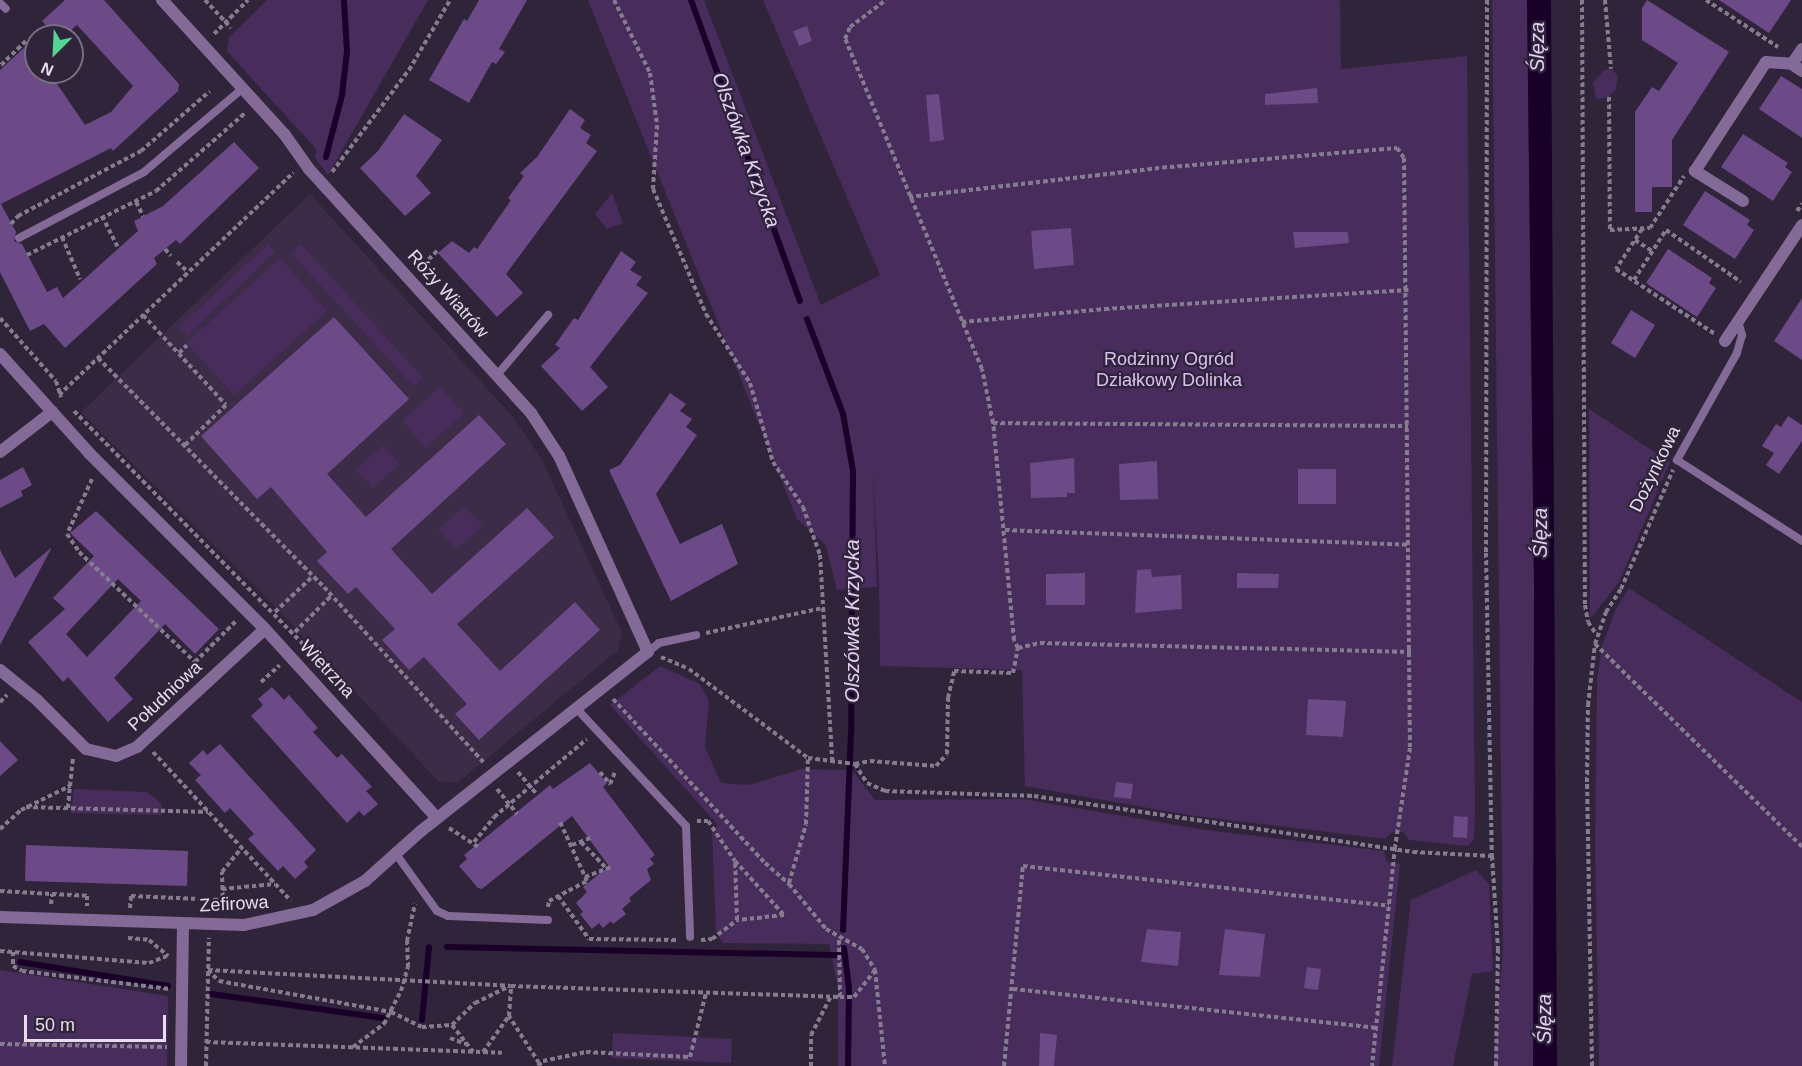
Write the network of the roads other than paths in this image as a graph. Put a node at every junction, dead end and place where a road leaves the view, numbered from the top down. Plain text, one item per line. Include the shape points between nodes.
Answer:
1 (162, 0) edge
2 (1798, 60) edge
3 (242, 89) junction
4 (1743, 201) dead end
5 (1802, 225) edge
6 (19, 238) dead end
7 (548, 315) dead end
8 (1738, 321) junction
9 (1720, 338) road end
10 (0, 354) edge
11 (497, 375) junction
12 (52, 412) junction
13 (0, 452) edge
14 (1802, 541) edge
15 (265, 629) junction
16 (696, 635) road end
17 (648, 652) junction
18 (0, 670) edge
19 (576, 708) junction
20 (437, 818) junction
21 (396, 854) junction
22 (0, 917) edge
23 (548, 920) road end
24 (183, 924) junction
25 (690, 939) road end
26 (181, 1066) edge

1 - 3 street, Róży Wiatrów
2 - 4 street via 1766,62 1695,171
3 - 6 lane via 144,172
3 - 11 street, Róży Wiatrów via 285,135 309,169
5 - 8 street
7 - 11 lane
8 - 9 street
8 - 14 lane, Dożynkowa via 1742,335 1737,353 1677,460
10 - 12 street, Wietrzna
11 - 17 street, Róży Wiatrów via 531,413 560,456
12 - 13 street
12 - 15 street, Wietrzna
15 - 18 street, Południowa via 123,754 93,753
15 - 20 street, Wietrzna
16 - 17 lane via 659,643
17 - 19 street
19 - 20 street
19 - 25 lane via 686,826
20 - 21 street, Zefirowa
21 - 23 lane via 437,911 448,916
21 - 24 street, Zefirowa via 349,893 298,914 244,925
22 - 24 street, Zefirowa
24 - 26 street

